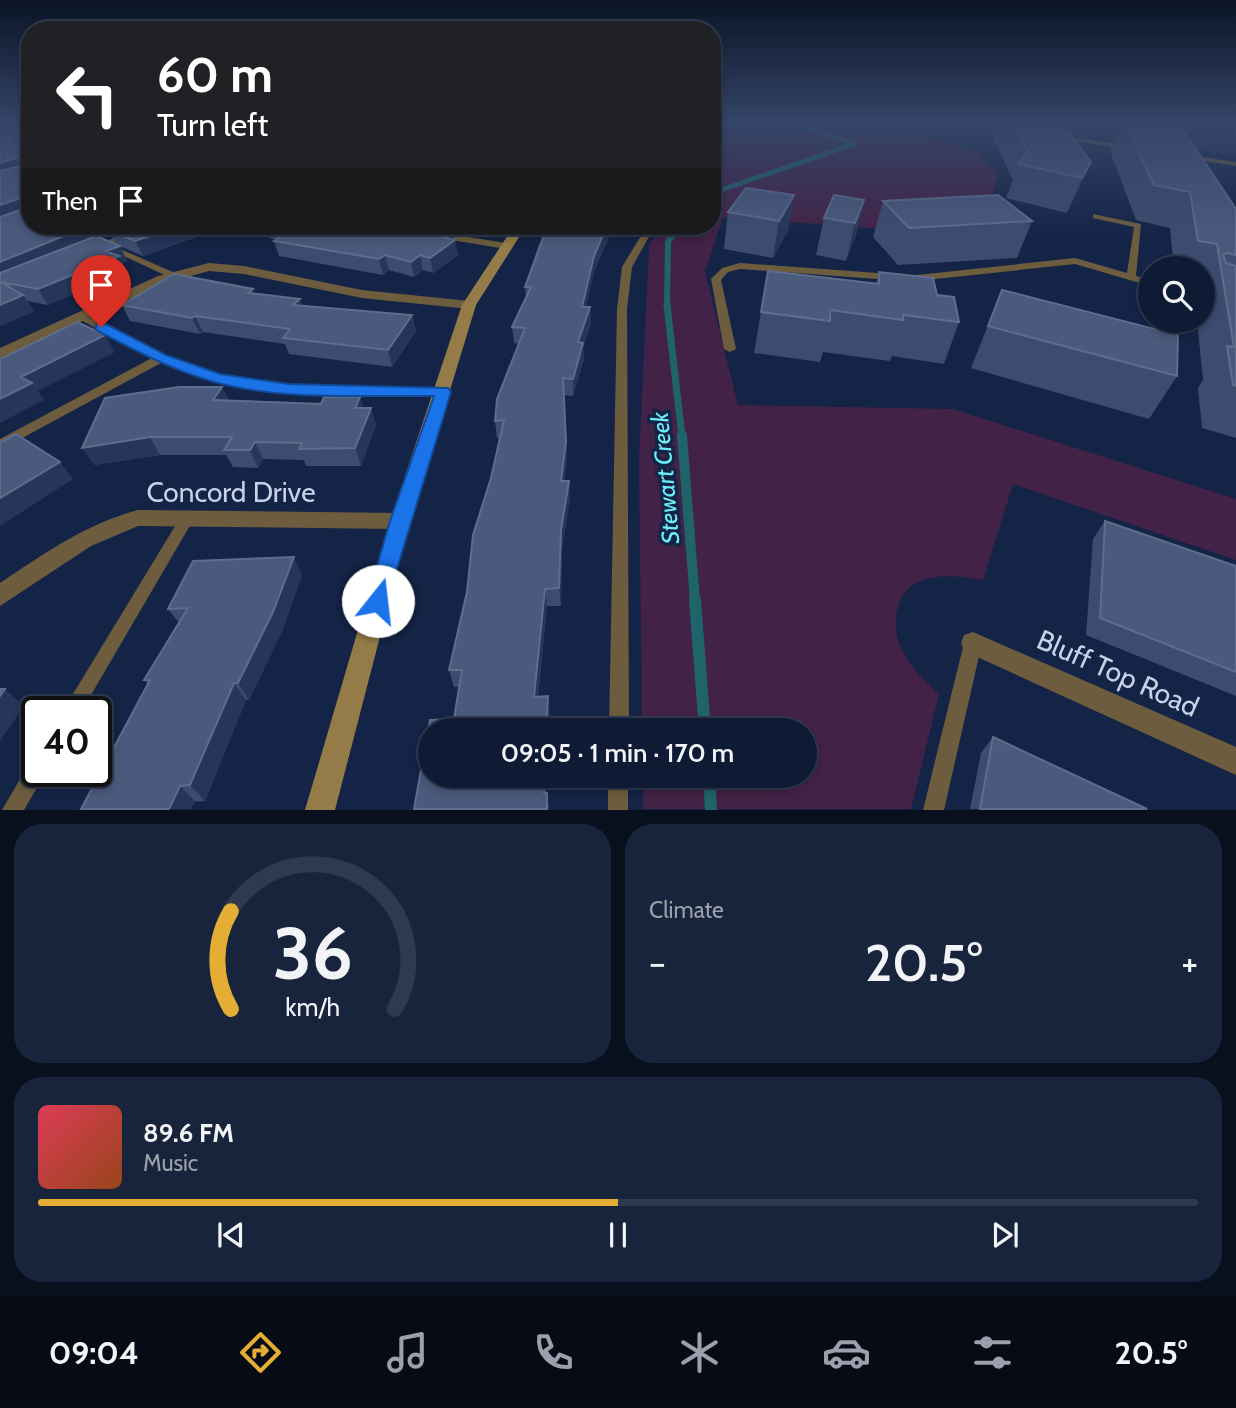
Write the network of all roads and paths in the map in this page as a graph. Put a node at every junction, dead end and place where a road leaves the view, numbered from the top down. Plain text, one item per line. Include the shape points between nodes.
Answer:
1 (1215, 161) edge
2 (1236, 164) edge
3 (1097, 216) dead end
4 (124, 235) edge
5 (434, 235) edge
6 (514, 235) edge
7 (646, 235) edge
8 (104, 245) junction
9 (506, 246) junction
10 (93, 250) edge
11 (172, 275) junction
12 (1130, 278) junction
13 (1138, 280) edge
14 (470, 305) junction
15 (81, 316) junction
16 (730, 349) dead end
17 (0, 354) edge
18 (161, 358) junction
19 (443, 392) junction
20 (0, 445) edge
21 (188, 517) junction
22 (400, 521) junction
23 (0, 596) edge
24 (973, 643) joint
25 (81, 696) edge
26 (619, 718) edge
27 (1236, 761) edge
28 (26, 787) edge
29 (618, 788) edge
30 (12, 810) edge
31 (320, 810) edge
32 (618, 810) edge
33 (933, 810) edge

1 - 2 lane
3 - 12 lane via 1138,226
4 - 8 lane
5 - 9 lane
6 - 9 street
7 - 26 lane via 628,267 622,309
8 - 10 lane
8 - 11 lane
9 - 14 street
11 - 14 street via 222,267 362,294
11 - 15 street
12 - 13 lane
12 - 16 lane via 1075,261 934,277 756,266 725,270 716,278
14 - 19 street
15 - 17 street
15 - 18 lane
18 - 19 lane via 218,378 276,387
18 - 20 lane
19 - 22 street
21 - 22 street, Concord Drive
21 - 23 street, Concord Drive via 120,522 78,543
21 - 25 lane
22 - 31 street
24 - 27 street, Bluff Top Road
24 - 33 lane
28 - 30 lane
29 - 32 lane

